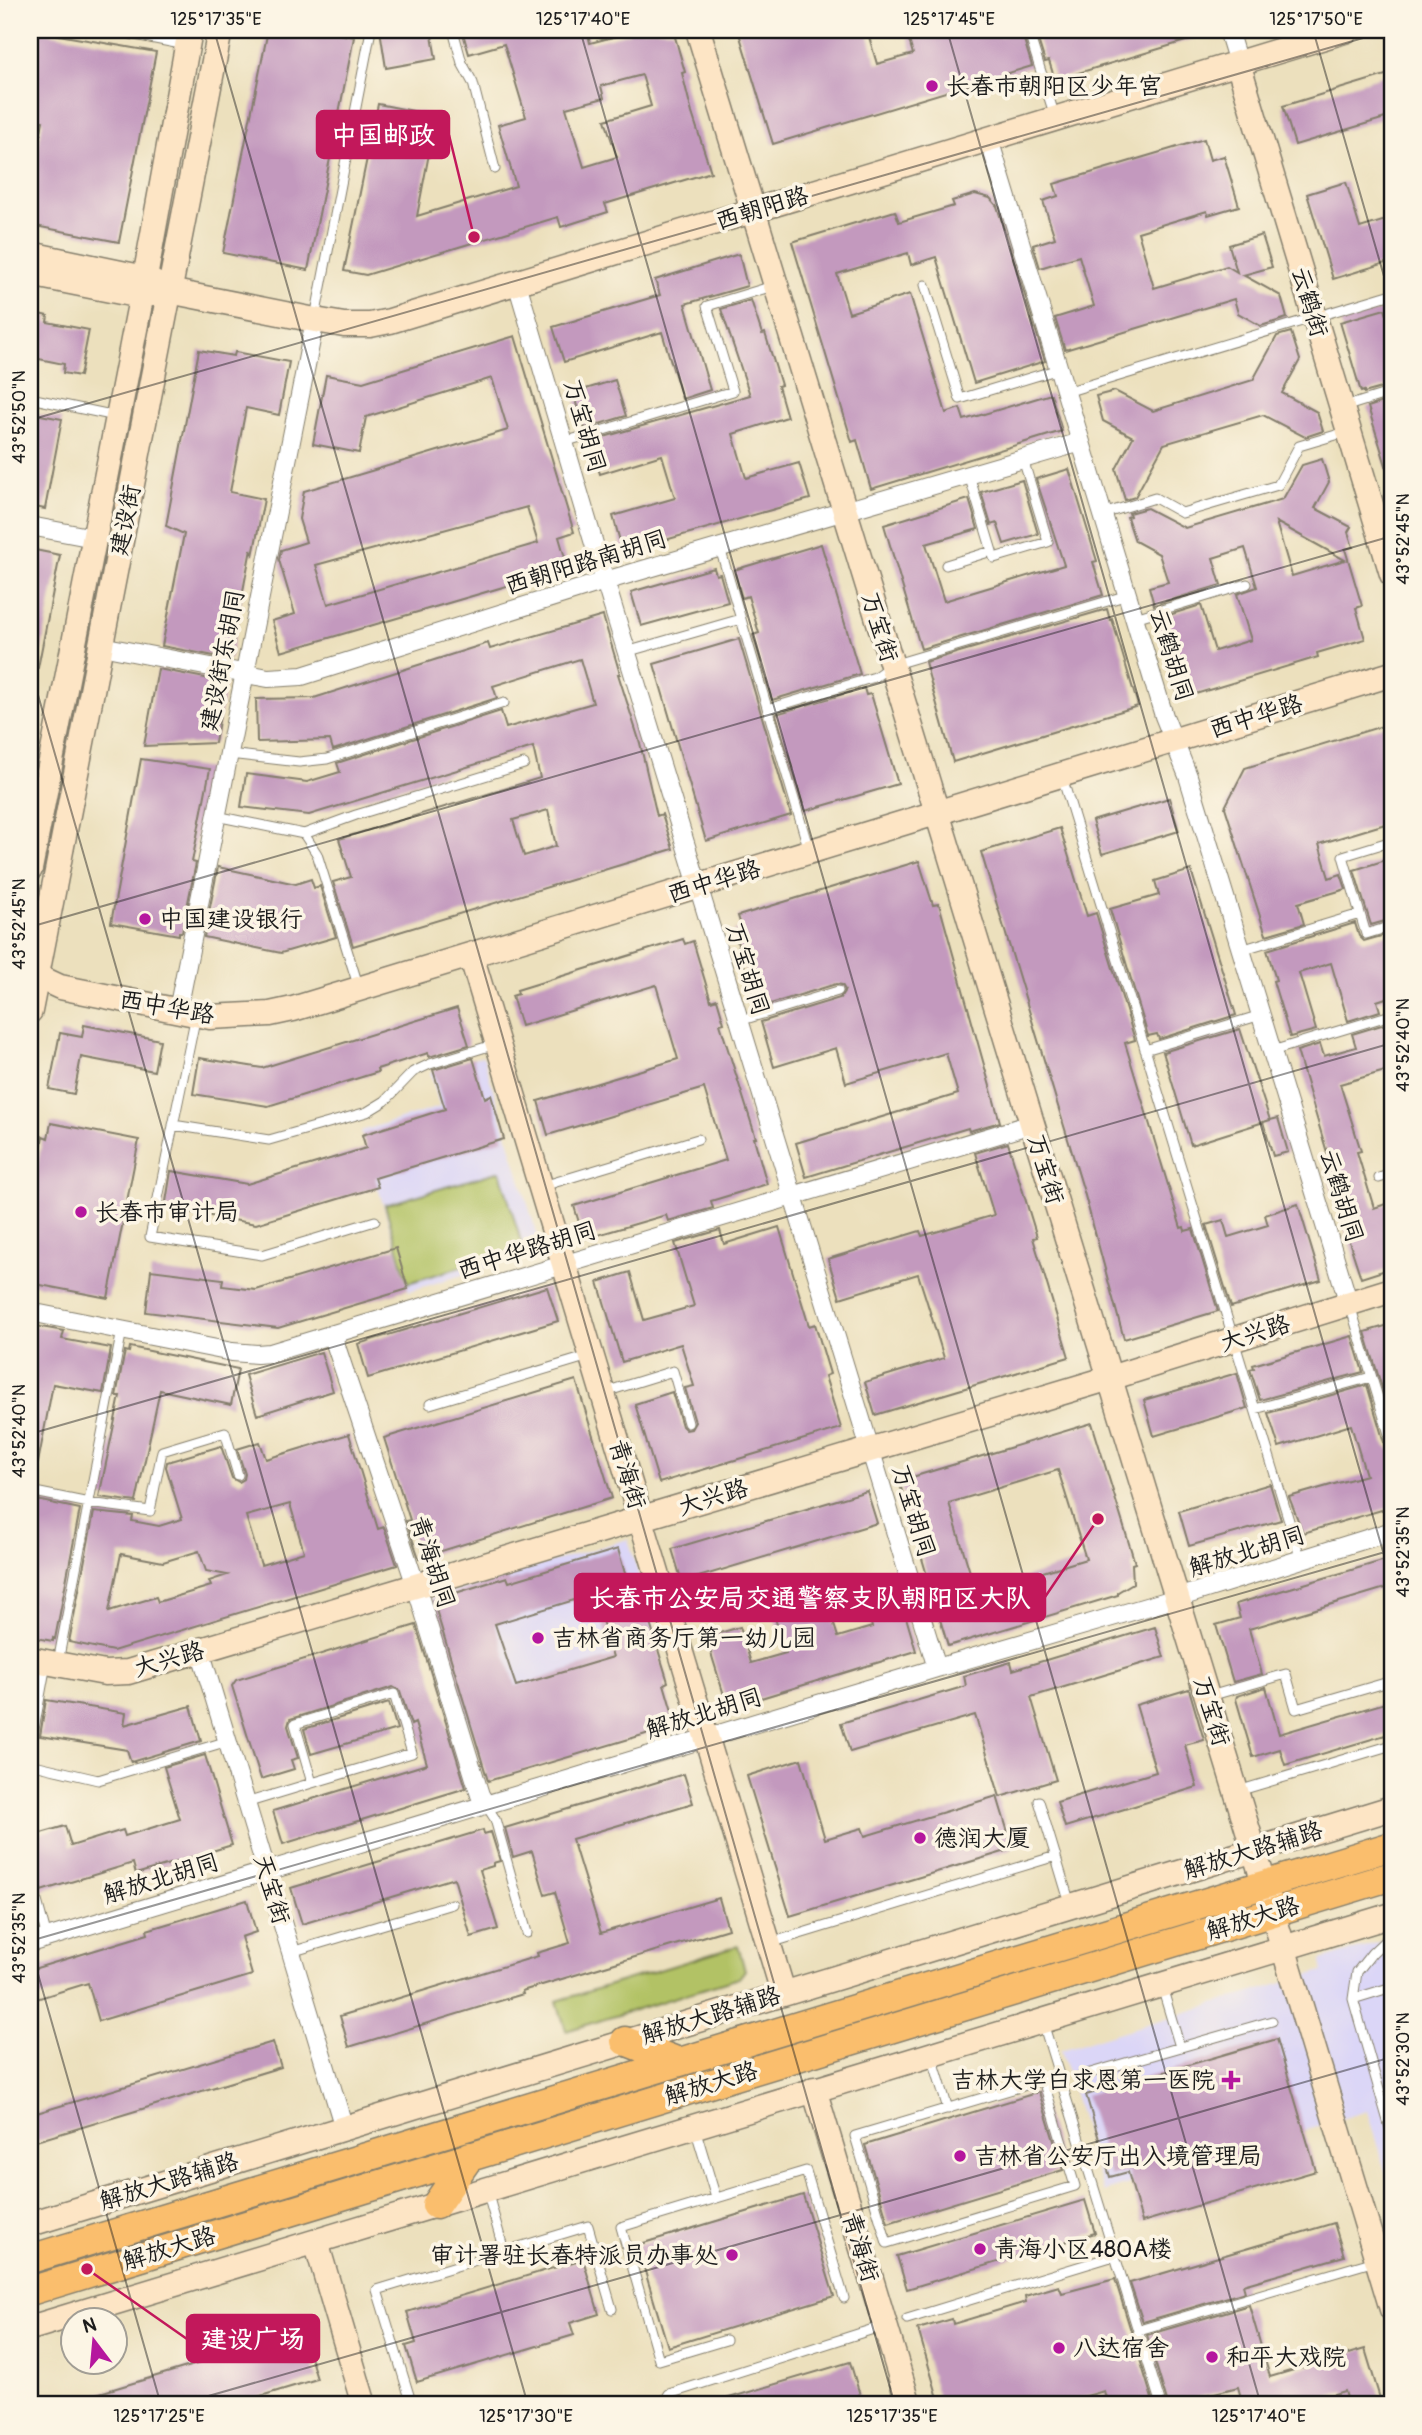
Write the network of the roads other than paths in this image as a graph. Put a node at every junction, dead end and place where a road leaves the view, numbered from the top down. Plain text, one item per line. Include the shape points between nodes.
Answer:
1 (132, 30) edge
2 (220, 30) edge
3 (371, 30) edge
4 (453, 30) edge
5 (698, 30) edge
6 (1028, 30) edge
7 (1228, 30) edge
8 (1348, 30) edge
9 (189, 35) edge
10 (1238, 63) junction
11 (1055, 119) junction
12 (989, 139) junction
13 (495, 169) dead end
14 (753, 211) junction
15 (30, 254) edge
16 (30, 274) edge
17 (517, 282) junction
18 (775, 285) junction
19 (925, 285) dead end
20 (143, 287) junction
21 (169, 291) junction
22 (1392, 294) edge
23 (1315, 317) junction
24 (314, 320) junction
25 (1059, 369) junction
26 (1066, 392) junction
27 (1392, 392) edge
28 (30, 398) edge
29 (1342, 407) junction
30 (118, 416) junction
31 (1349, 431) junction
32 (564, 442) junction
33 (1081, 442) junction
34 (1023, 459) junction
35 (969, 475) junction
36 (845, 512) junction
37 (1103, 514) junction
38 (30, 526) edge
39 (1386, 528) edge
40 (94, 538) junction
41 (720, 548) junction
42 (992, 551) junction
43 (946, 565) dead end
44 (1392, 574) edge
45 (604, 581) junction
46 (1247, 584) dead end
47 (1128, 595) junction
48 (1135, 618) junction
49 (741, 619) junction
50 (101, 646) junction
51 (626, 652) junction
52 (892, 664) junction
53 (244, 674) junction
54 (1392, 674) edge
55 (504, 703) dead end
56 (768, 709) junction
57 (1174, 741) junction
58 (229, 754) junction
59 (524, 764) dead end
60 (1061, 775) junction
61 (937, 813) junction
62 (216, 816) junction
63 (304, 834) junction
64 (1392, 841) edge
65 (810, 852) junction
66 (30, 869) edge
67 (698, 886) junction
68 (1360, 914) junction
69 (1392, 926) edge
70 (1241, 950) junction
71 (471, 955) junction
72 (33, 974) edge
73 (360, 989) junction
74 (838, 991) dead end
75 (30, 1011) edge
76 (187, 1012) junction
77 (1261, 1015) junction
78 (1391, 1015) edge
79 (739, 1021) junction
80 (498, 1043) junction
81 (1145, 1049) junction
82 (1272, 1051) junction
83 (1032, 1124) junction
84 (173, 1125) junction
85 (698, 1139) dead end
86 (1392, 1174) edge
87 (1379, 1178) dead end
88 (541, 1186) junction
89 (793, 1196) junction
90 (375, 1222) dead end
91 (565, 1265) junction
92 (1392, 1290) edge
93 (1349, 1304) junction
94 (30, 1312) edge
95 (122, 1330) junction
96 (332, 1334) junction
97 (1234, 1339) junction
98 (592, 1356) junction
99 (1110, 1377) junction
100 (1371, 1377) junction
101 (603, 1392) junction
102 (430, 1404) dead end
103 (1255, 1409) junction
104 (688, 1423) dead end
105 (1392, 1444) edge
106 (870, 1450) junction
107 (238, 1475) dead end
108 (30, 1492) edge
109 (89, 1503) junction
110 (641, 1518) junction
111 (1392, 1531) edge
112 (1301, 1560) junction
113 (416, 1586) junction
114 (1177, 1598) junction
115 (200, 1650) junction
116 (45, 1662) edge
117 (937, 1668) junction
118 (1392, 1681) edge
119 (1208, 1697) junction
120 (706, 1738) junction
121 (228, 1741) junction
122 (1392, 1745) edge
123 (30, 1751) edge
124 (30, 1764) edge
125 (312, 1783) junction
126 (1237, 1792) junction
127 (1039, 1801) dead end
128 (246, 1802) junction
129 (486, 1805) junction
130 (1392, 1808) edge
131 (1392, 1846) edge
132 (1254, 1850) junction
133 (1056, 1856) junction
134 (267, 1871) junction
135 (30, 1875) edge
136 (1392, 1876) edge
137 (1264, 1885) junction
138 (452, 1904) dead end
139 (1070, 1905) junction
140 (1273, 1912) junction
141 (1392, 1915) edge
142 (527, 1933) dead end
143 (1392, 1934) edge
144 (47, 1938) junction
145 (30, 1943) edge
146 (768, 1944) junction
147 (1284, 1949) junction
148 (291, 1952) junction
149 (1161, 1986) junction
150 (1392, 1987) edge
151 (783, 1992) junction
152 (1353, 1999) junction
153 (1042, 2021) junction
154 (1272, 2021) dead end
155 (625, 2041) junction
156 (1180, 2047) junction
157 (932, 2054) junction
158 (679, 2062) junction
159 (1080, 2076) dead end
160 (814, 2090) junction
161 (948, 2109) junction
162 (694, 2126) junction
163 (344, 2128) junction
164 (1392, 2135) edge
165 (470, 2157) junction
166 (486, 2190) junction
167 (716, 2199) junction
168 (436, 2204) junction
169 (30, 2224) edge
170 (316, 2242) junction
171 (504, 2251) junction
172 (1114, 2256) junction
173 (30, 2259) edge
174 (1377, 2260) junction
175 (30, 2291) edge
176 (845, 2298) dead end
177 (1391, 2303) edge
178 (612, 2309) dead end
179 (896, 2322) junction
180 (30, 2328) edge
181 (1139, 2330) junction
182 (726, 2340) dead end
183 (364, 2405) edge
184 (412, 2405) edge
185 (663, 2405) edge
186 (909, 2405) edge
187 (1161, 2405) edge

1 - 9 street
2 - 21 street, 建设街
3 - 24 lane
4 - 13 lane via 473,83
5 - 14 street, 万宝街
6 - 11 lane
7 - 10 street, 云鹤街
8 - 10 street, 西朝阳路
9 - 20 street, 建设街
10 - 11 street, 西朝阳路
10 - 23 street, 云鹤街
11 - 12 street, 西朝阳路
12 - 14 street, 西朝阳路
12 - 25 street, 云鹤胡同
14 - 17 street, 西朝阳路
14 - 18 street, 万宝街
15 - 20 street, 西朝阳路
16 - 20 street, 西朝阳路
17 - 24 street, 西朝阳路 via 370,325
17 - 32 street, 万宝胡同
18 - 32 lane via 707,306 733,391
18 - 36 street, 万宝街
19 - 25 lane via 960,399
20 - 21 street, 西朝阳路
20 - 30 street, 建设街
21 - 24 street, 西朝阳路
21 - 50 street, 建设街
22 - 23 lane
23 - 26 lane
23 - 29 street, 云鹤街
24 - 53 street, 建设街东胡同
25 - 26 street, 云鹤胡同
26 - 33 street, 云鹤胡同
27 - 29 lane
28 - 30 lane
29 - 31 street, 云鹤街
30 - 40 street, 建设街
31 - 37 lane via 1298,446 1278,485 1182,513 1155,498
31 - 39 street, 云鹤街
32 - 45 street, 万宝胡同
33 - 34 street, 西朝阳路南胡同
33 - 37 street, 云鹤胡同
34 - 35 street, 西朝阳路南胡同
34 - 42 lane via 1048,542 994,558
35 - 36 street, 西朝阳路南胡同
35 - 42 lane
36 - 41 street, 西朝阳路南胡同
36 - 52 street, 万宝街
37 - 47 street, 云鹤胡同
38 - 40 street
39 - 44 street, 云鹤街
40 - 66 street, 建设街
41 - 45 street, 西朝阳路南胡同
41 - 49 lane
42 - 43 lane
45 - 51 street, 万宝胡同
45 - 53 street, 西朝阳路南胡同 via 302,676
46 - 48 lane
47 - 48 street, 云鹤胡同
47 - 52 lane
48 - 57 street, 云鹤胡同
49 - 51 lane
49 - 56 lane
50 - 53 street, 西朝阳路南胡同
50 - 72 street, 建设街
51 - 67 street, 万宝胡同
52 - 56 lane via 875,677
52 - 61 street, 万宝街
53 - 58 street, 建设街东胡同
54 - 57 street, 西中华路
55 - 58 lane via 327,759 299,762
56 - 65 lane
57 - 60 street, 西中华路
57 - 70 street, 云鹤胡同
58 - 62 street, 建设街东胡同
59 - 63 lane
60 - 61 street, 西中华路
60 - 81 lane
61 - 65 street, 西中华路
61 - 83 street, 万宝街
62 - 63 lane
62 - 76 street, 建设街东胡同
63 - 73 lane via 317,854
64 - 68 lane via 1343,856
65 - 67 street, 西中华路
67 - 71 street, 西中华路
67 - 79 street, 万宝胡同
68 - 69 lane via 1366,934
68 - 70 lane
70 - 77 street, 云鹤胡同
71 - 73 street, 西中华路
71 - 80 street, 青海街
72 - 75 street, 建设街
72 - 76 street, 西中华路 via 60,987
73 - 76 street, 西中华路 via 270,1014 210,1017
74 - 79 lane
76 - 84 lane
77 - 81 lane
77 - 82 street, 云鹤胡同
78 - 82 lane
79 - 89 street, 万宝胡同
80 - 84 lane via 413,1072 385,1101 367,1112 269,1140
80 - 88 street, 青海街
81 - 97 lane
82 - 93 street, 云鹤胡同
83 - 89 street, 西中华路胡同
83 - 99 street, 万宝街
84 - 90 lane via 150,1237 262,1255
85 - 88 lane
86 - 87 lane
88 - 91 street, 青海街
89 - 91 street, 西中华路胡同
89 - 106 street, 万宝胡同
91 - 96 street, 西中华路胡同
91 - 98 street, 青海街
92 - 93 street, 大兴路
93 - 97 street, 大兴路
93 - 100 lane
94 - 95 street, 西中华路胡同
95 - 96 street, 西中华路胡同 via 257,1354
95 - 109 lane
96 - 113 street, 青海胡同
97 - 99 street, 大兴路
97 - 103 lane
98 - 101 street, 青海街
98 - 102 lane
99 - 106 street, 大兴路
99 - 114 street, 万宝街
100 - 103 lane
100 - 105 lane
101 - 104 lane via 673,1371
101 - 110 street, 青海街
103 - 112 lane
106 - 110 street, 大兴路
106 - 117 street, 万宝胡同
107 - 109 lane via 225,1432 162,1451 150,1511
108 - 109 lane
109 - 116 lane
110 - 113 street, 大兴路
110 - 120 street, 青海街
111 - 112 street, 解放北胡同
112 - 114 street, 解放北胡同
113 - 115 street, 大兴路
113 - 129 street, 青海胡同
114 - 117 street, 解放北胡同
114 - 119 street, 万宝街
115 - 116 street, 大兴路 via 116,1674
115 - 121 street, 天宝街
116 - 123 lane
117 - 120 street, 解放北胡同
118 - 119 lane via 1296,1709 1286,1674
119 - 126 street, 万宝街
120 - 129 street, 解放北胡同
120 - 146 street, 青海街
121 - 124 lane via 98,1780
121 - 128 street, 天宝街
122 - 126 lane
125 - 125 lane via 295,1724 394,1694 411,1753
125 - 128 lane
126 - 132 street, 万宝街
127 - 133 lane
128 - 134 street, 天宝街
129 - 134 street, 解放北胡同
129 - 142 lane via 495,1819
130 - 132 street, 解放大路辅路
131 - 137 main road, 解放大路
132 - 137 street, 万宝街
132 - 139 street, 解放大路辅路
133 - 139 lane
133 - 146 lane
134 - 144 street, 解放北胡同
134 - 148 street, 天宝街
135 - 144 lane
136 - 140 main road, 解放大路
137 - 140 street, 万宝街
137 - 158 main road, 解放大路
138 - 148 lane
139 - 151 street, 解放大路辅路
140 - 147 street, 万宝街
140 - 165 main road, 解放大路
141 - 147 street
143 - 152 lane via 1357,1972
144 - 145 street, 解放北胡同
146 - 151 street, 青海街
147 - 149 street
147 - 174 street, 万宝街
148 - 163 street, 天宝街
149 - 153 street
149 - 156 lane
150 - 152 lane
151 - 155 street, 解放大路辅路
152 - 164 lane
153 - 157 street
153 - 172 lane
154 - 156 lane
155 - 158 main road
155 - 163 street, 解放大路辅路
156 - 159 lane
157 - 160 street
157 - 161 lane
158 - 173 main road, 解放大路
160 - 162 street
160 - 179 street, 青海街
161 - 161 lane via 1043,2080 1075,2186 887,2243 855,2136
162 - 166 street
162 - 167 lane
163 - 169 street, 解放大路辅路
165 - 168 main road
165 - 175 main road, 解放大路
166 - 168 street
166 - 171 lane
167 - 176 lane via 806,2171
167 - 182 lane via 621,2227 659,2360
168 - 170 street
170 - 180 street
170 - 183 street
171 - 178 lane via 588,2226
171 - 184 lane via 377,2290
172 - 179 lane
172 - 181 lane
174 - 177 street, 万宝街
174 - 181 lane
179 - 185 lane via 669,2394
179 - 186 street, 青海街
181 - 187 lane

